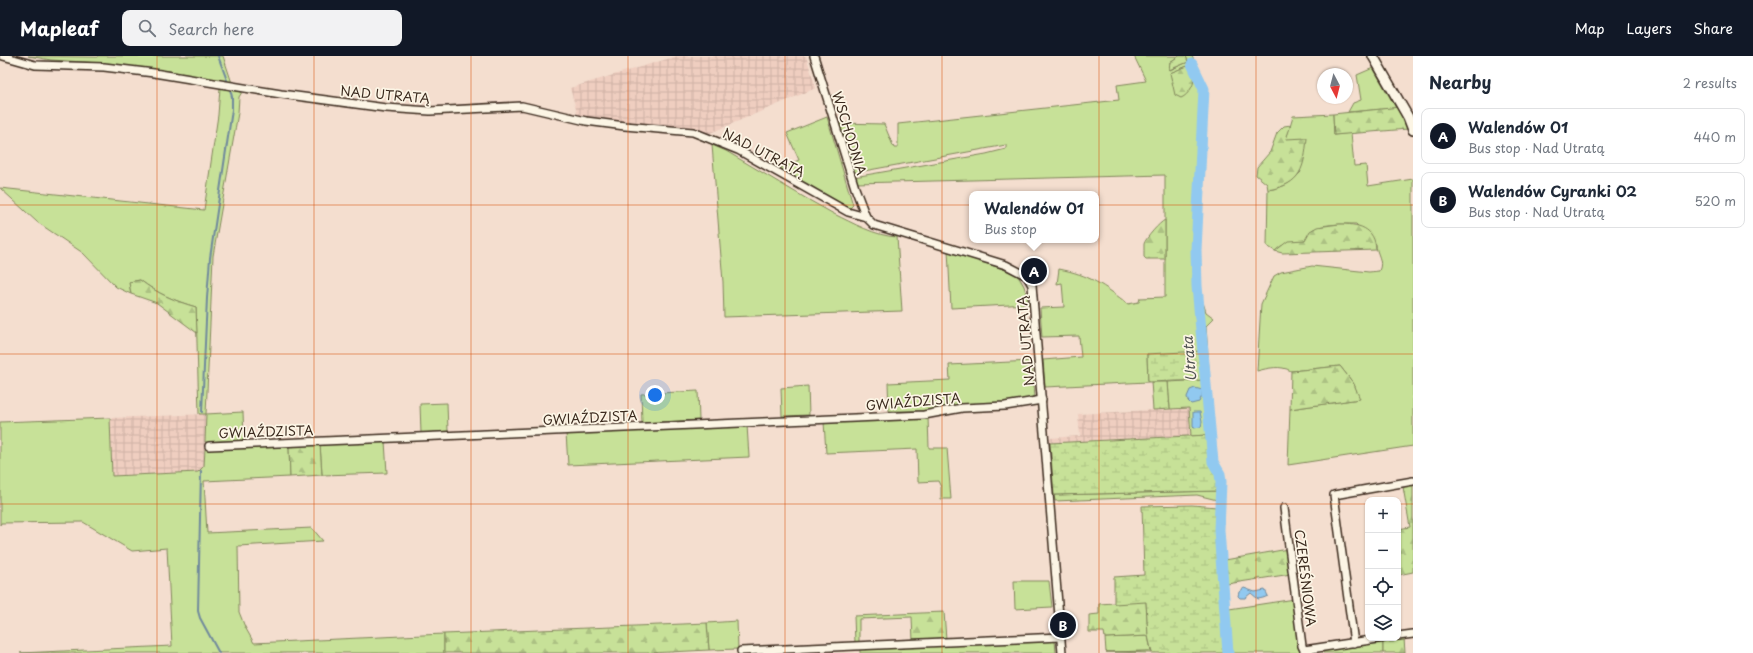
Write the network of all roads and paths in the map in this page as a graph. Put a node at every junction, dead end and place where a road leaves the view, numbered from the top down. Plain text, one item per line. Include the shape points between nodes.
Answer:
1 (3, 56) edge
2 (814, 56) edge
3 (1373, 56) edge
4 (1413, 130) edge
5 (866, 217) junction
6 (1042, 400) junction
7 (209, 446) dead end
8 (1413, 481) edge
9 (1284, 508) dead end
10 (1413, 634) edge
11 (1401, 636) edge
12 (1060, 637) junction
13 (1366, 641) edge
14 (1354, 643) junction
15 (741, 651) dead end
16 (1062, 653) edge

1 - 5 street, NAD UTRATĄ via 35,65 104,67 154,73 386,108 430,111 522,106 586,121 693,132 738,150 848,212
2 - 5 street, WSCHODNIA
3 - 4 street
5 - 6 street, NAD UTRATĄ via 874,225 1006,265 1027,276 1032,285
6 - 7 street, GWIAŹDZISTA via 924,414
6 - 12 street, NAD UTRATĄ
8 - 14 street via 1334,495
9 - 14 street, CZEREŚNIOWA via 1304,650
10 - 11 street
12 - 15 street
12 - 16 street, NAD UTRATĄ
13 - 14 street

